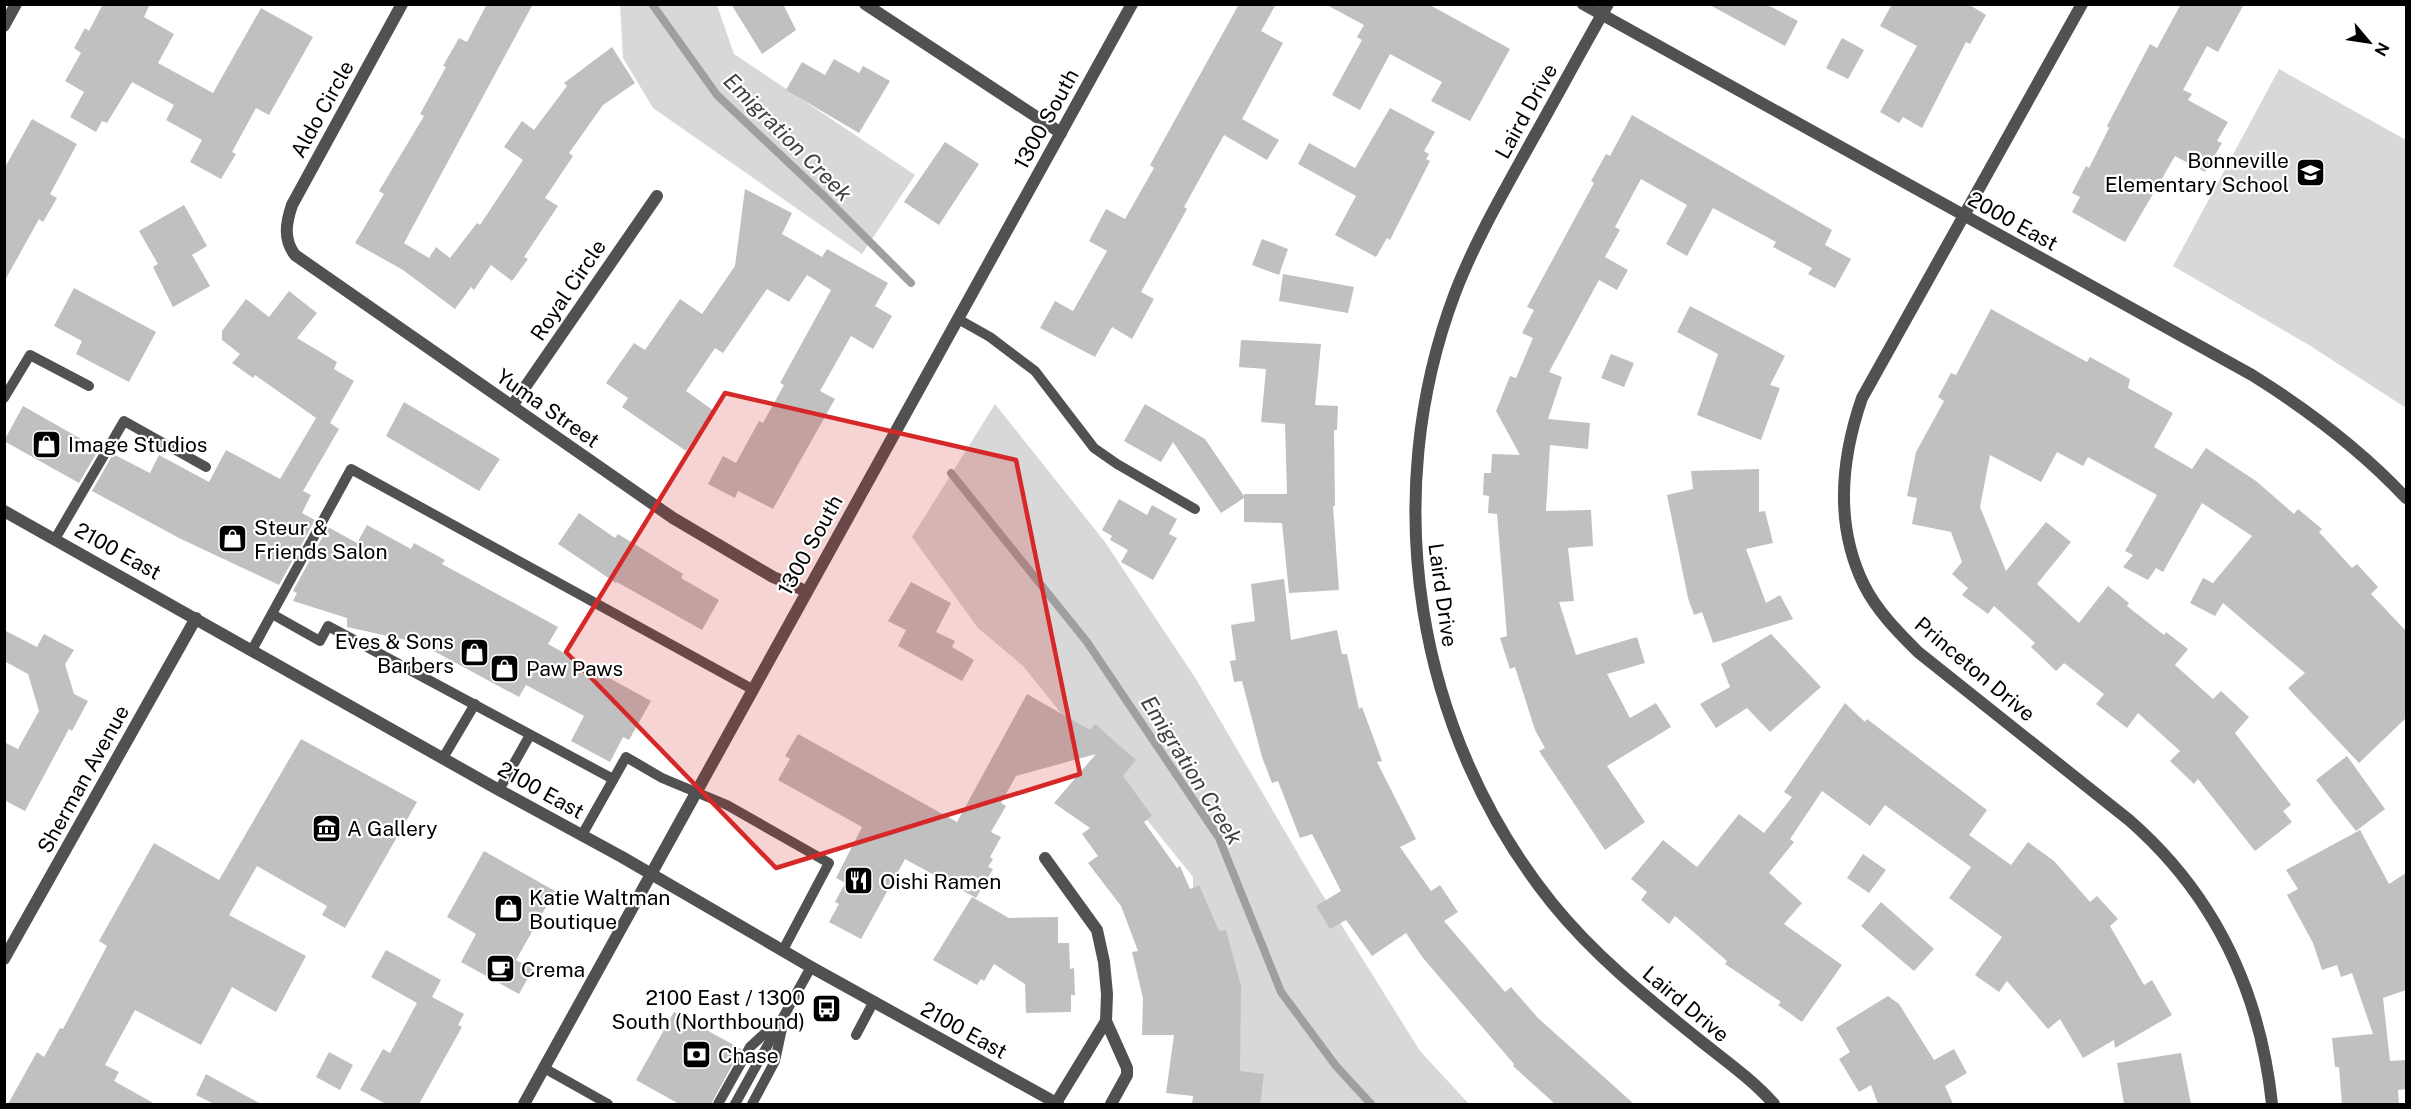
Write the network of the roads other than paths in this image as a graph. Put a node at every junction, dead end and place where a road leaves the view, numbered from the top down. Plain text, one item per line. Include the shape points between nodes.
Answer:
1 (16, 4) edge
2 (402, 4) edge
3 (865, 4) edge
4 (1132, 4) edge
5 (1583, 4) edge
6 (2082, 4) edge
7 (1605, 10) edge
8 (4, 26) edge
9 (1061, 133) junction
10 (657, 196) dead end
11 (1964, 216) junction
12 (286, 236) joint
13 (958, 319) junction
14 (89, 386) dead end
15 (4, 398) edge
16 (512, 406) junction
17 (206, 467) dead end
18 (2406, 498) edge
19 (1196, 509) dead end
20 (4, 511) edge
21 (55, 539) junction
22 (806, 591) junction
23 (272, 614) junction
24 (196, 618) junction
25 (252, 650) junction
26 (752, 690) junction
27 (475, 704) junction
28 (530, 735) junction
29 (443, 758) junction
30 (614, 779) junction
31 (499, 790) junction
32 (696, 791) junction
33 (582, 835) junction
34 (1045, 858) dead end
35 (651, 874) junction
36 (783, 950) junction
37 (4, 959) edge
38 (811, 966) junction
39 (874, 1001) junction
40 (785, 1014) junction
41 (1106, 1021) junction
42 (856, 1035) dead end
43 (544, 1068) junction
44 (524, 1104) edge
45 (608, 1104) edge
46 (718, 1104) edge
47 (735, 1104) edge
48 (752, 1104) edge
49 (1057, 1104) edge
50 (1111, 1104) edge
51 (1774, 1104) edge
52 (2272, 1104) edge

1 - 8 street
2 - 12 street, Aldo Circle via 305,180 287,221
3 - 9 street
4 - 9 street, 1300 South
5 - 7 street, 2000 East
6 - 11 street, Princeton Drive
7 - 11 street, 2000 East
7 - 51 street, Laird Drive via 1483,228 1443,330 1417,454 1415,520 1420,603 1439,685 1469,766 1529,871 1553,904 1610,965
9 - 13 street, 1300 South
10 - 16 street, Royal Circle
11 - 18 street, 2000 East via 2288,397 2363,456
11 - 52 street, Princeton Drive via 1874,374 1851,429 1843,495 1853,556 1864,585 1880,610 1918,652 2129,820 2154,842 2193,888 2226,942 2254,1009
12 - 16 street, Yuma Street via 294,255 312,269
13 - 19 lane via 990,336 1035,371 1094,448
13 - 22 street, 1300 South
14 - 15 lane via 30,356
16 - 22 street, Yuma Street via 673,518 773,577
17 - 21 lane via 124,421
20 - 21 street, 2100 East
21 - 24 street, 2100 East
22 - 26 street, 1300 South
23 - 25 lane
23 - 26 lane via 351,469
23 - 27 lane via 320,641 328,626
24 - 25 street, 2100 East
24 - 37 street, Sherman Avenue
25 - 29 street, 2100 East
26 - 32 street, 1300 South
27 - 28 lane
27 - 29 lane
28 - 30 lane
28 - 31 lane
29 - 31 street, 2100 East
30 - 32 lane via 626,757 662,778
30 - 33 lane
31 - 33 street, 2100 East
32 - 35 street, 1300 South
32 - 36 lane via 829,863
33 - 35 street, 2100 East
34 - 41 street via 1098,930 1107,994
35 - 36 street, 2100 East
35 - 43 street, 1300 South
36 - 38 street, 2100 East
38 - 39 street, 2100 East
38 - 40 lane
39 - 42 lane
39 - 49 street, 2100 East
40 - 46 lane via 750,1047
40 - 47 lane
40 - 48 lane via 775,1061
41 - 49 street
41 - 50 street via 1127,1068
43 - 44 street, 1300 South
43 - 45 lane

